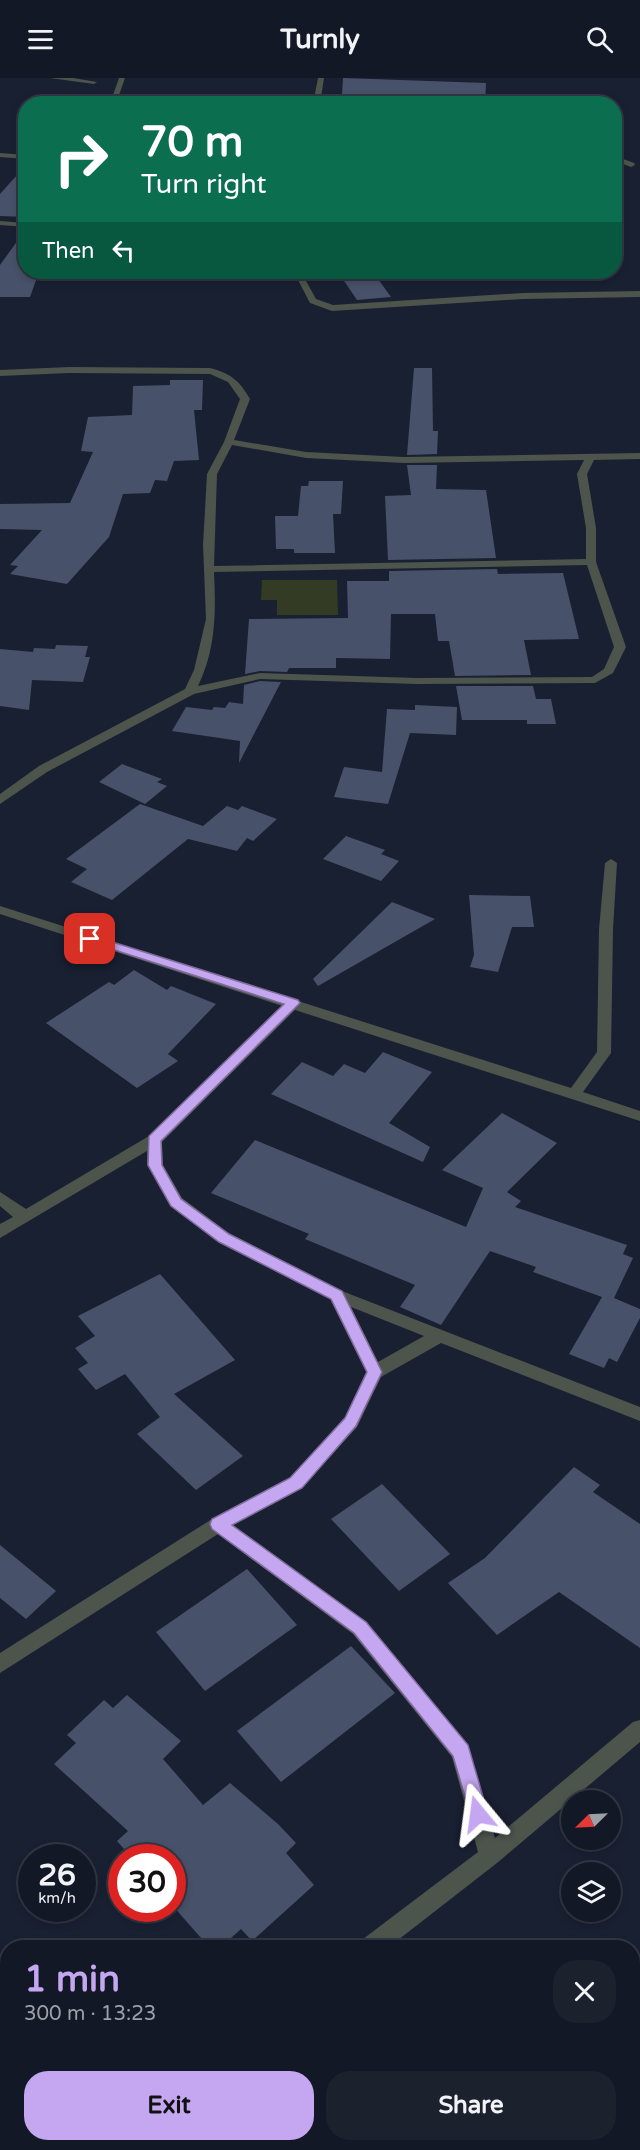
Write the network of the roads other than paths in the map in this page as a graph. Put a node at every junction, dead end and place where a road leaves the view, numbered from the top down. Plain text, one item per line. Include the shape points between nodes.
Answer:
1 (53, 78) edge
2 (122, 78) edge
3 (321, 78) edge
4 (94, 82) dead end
5 (116, 96) edge
6 (318, 96) edge
7 (0, 155) edge
8 (18, 156) edge
9 (622, 161) edge
10 (631, 165) dead end
11 (0, 223) edge
12 (18, 224) edge
13 (301, 279) edge
14 (640, 294) edge
15 (0, 373) edge
16 (228, 442) junction
17 (640, 456) edge
18 (589, 459) junction
19 (591, 562) junction
20 (209, 569) junction
21 (190, 691) junction
22 (0, 800) edge
23 (611, 863) dead end
24 (0, 910) edge
25 (293, 1003) junction
26 (575, 1093) junction
27 (640, 1116) edge
28 (154, 1140) junction
29 (0, 1198) edge
30 (25, 1217) junction
31 (0, 1232) edge
32 (336, 1295) junction
33 (441, 1335) junction
34 (375, 1372) junction
35 (640, 1414) edge
36 (218, 1524) junction
37 (0, 1664) edge
38 (640, 1729) edge
39 (490, 1856) junction
40 (380, 1940) edge

1 - 4 street
2 - 5 street
3 - 6 street
7 - 8 street
9 - 10 street
11 - 12 street
13 - 14 street via 313,301 332,308 523,296
15 - 16 street via 210,371 228,375 236,381 245,399
16 - 18 street via 306,455 404,460
16 - 20 street via 212,474
17 - 18 street
18 - 19 street via 582,474 591,528
19 - 20 street
19 - 21 street via 620,647 609,671 595,680 417,681 260,676
20 - 21 street via 211,619 200,670
21 - 22 street via 43,769
23 - 26 street via 604,1053
24 - 25 street
25 - 26 street
25 - 28 street
26 - 27 street
28 - 30 street
28 - 32 street via 155,1165 176,1202 224,1238
29 - 30 street
30 - 31 street
32 - 33 street
32 - 34 street
33 - 34 street
33 - 35 street
34 - 36 street via 351,1422 296,1483
36 - 37 street
36 - 39 street via 360,1628 461,1752
38 - 39 street
39 - 40 street

